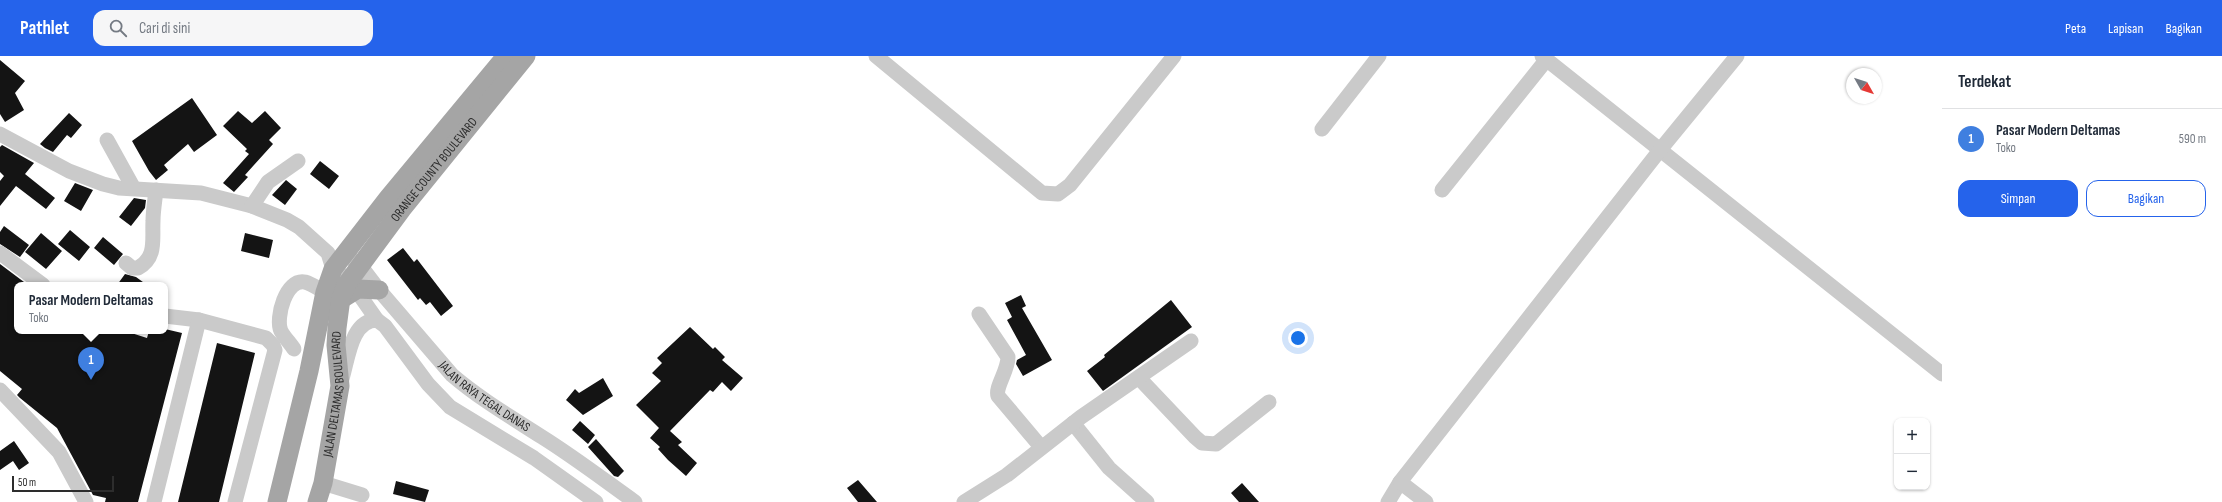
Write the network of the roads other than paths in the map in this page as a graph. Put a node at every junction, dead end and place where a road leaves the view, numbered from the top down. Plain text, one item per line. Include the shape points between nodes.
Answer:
1 (506, 56) edge
2 (526, 56) edge
3 (876, 56) edge
4 (1174, 56) edge
5 (1378, 56) edge
6 (1737, 56) edge
7 (1544, 58) edge
8 (1322, 129) dead end
9 (0, 134) edge
10 (107, 140) dead end
11 (1660, 150) junction
12 (298, 161) dead end
13 (133, 188) junction
14 (156, 190) junction
15 (1442, 190) dead end
16 (252, 206) junction
17 (0, 253) edge
18 (335, 258) junction
19 (126, 263) dead end
20 (360, 265) junction
21 (39, 282) edge
22 (343, 289) junction
23 (378, 290) junction
24 (979, 314) dead end
25 (320, 315) joint
26 (168, 316) edge
27 (199, 320) junction
28 (378, 320) junction
29 (1191, 341) dead end
30 (273, 345) junction
31 (294, 349) junction
32 (311, 362) junction
33 (1942, 374) edge
34 (1138, 378) junction
35 (340, 386) junction
36 (0, 390) edge
37 (1269, 402) dead end
38 (1073, 423) junction
39 (1041, 447) junction
40 (1400, 482) junction
41 (323, 483) junction
42 (362, 495) dead end
43 (86, 502) edge
44 (154, 502) edge
45 (235, 502) edge
46 (277, 502) edge
47 (317, 502) edge
48 (596, 502) edge
49 (634, 502) edge
50 (964, 502) edge
51 (1147, 502) edge
52 (1388, 502) edge
53 (1426, 502) edge

1 - 18 main road, ORANGE COUNTY BOULEVARD
2 - 20 main road, ORANGE COUNTY BOULEVARD
3 - 4 street via 1042,193 1058,194 1070,185
5 - 8 street
6 - 11 street
7 - 11 street
7 - 15 street
9 - 13 street, JALAN RAYA TEGAL DANAS via 84,178 119,188
10 - 13 street
11 - 33 street
11 - 40 street
12 - 16 street via 268,182
13 - 14 street, JALAN RAYA TEGAL DANAS
14 - 16 street, JALAN RAYA TEGAL DANAS via 201,193
14 - 19 street via 152,252 144,265 138,268 132,268
16 - 18 street, JALAN RAYA TEGAL DANAS via 299,227
17 - 21 street
18 - 20 street, JALAN RAYA TEGAL DANAS
18 - 22 main road, JALAN DELTAMAS BOULEVARD
20 - 22 main road, ORANGE COUNTY BOULEVARD
20 - 23 street, JALAN RAYA TEGAL DANAS
22 - 23 main road
22 - 25 main road, ORANGE COUNTY BOULEVARD
22 - 28 street, JALAN RAYA TEGAL DANAS
22 - 31 street via 305,282 297,283 285,294 280,330
22 - 35 main road, JALAN DELTAMAS BOULEVARD via 336,345
23 - 49 street, JALAN RAYA TEGAL DANAS via 465,387 549,441
24 - 39 street via 1008,357 1006,374 997,389 998,396
25 - 32 main road, JALAN DELTAMAS BOULEVARD
26 - 27 street
27 - 30 street via 266,338
27 - 44 street
28 - 35 street via 370,320 358,329
28 - 48 street, JALAN RAYA TEGAL DANAS via 428,384 450,407 534,458
29 - 34 street
30 - 31 street
30 - 45 street via 275,354
31 - 32 street
32 - 35 main road via 328,366 334,371
32 - 46 main road, JALAN DELTAMAS BOULEVARD
34 - 37 street via 1195,437 1208,444 1216,444
34 - 38 street
35 - 41 main road, JALAN DELTAMAS BOULEVARD
36 - 43 street via 59,452
38 - 39 street
38 - 51 street via 1109,468
39 - 50 street via 1007,475
40 - 52 street
40 - 53 street
41 - 42 street
41 - 47 main road, JALAN DELTAMAS BOULEVARD

